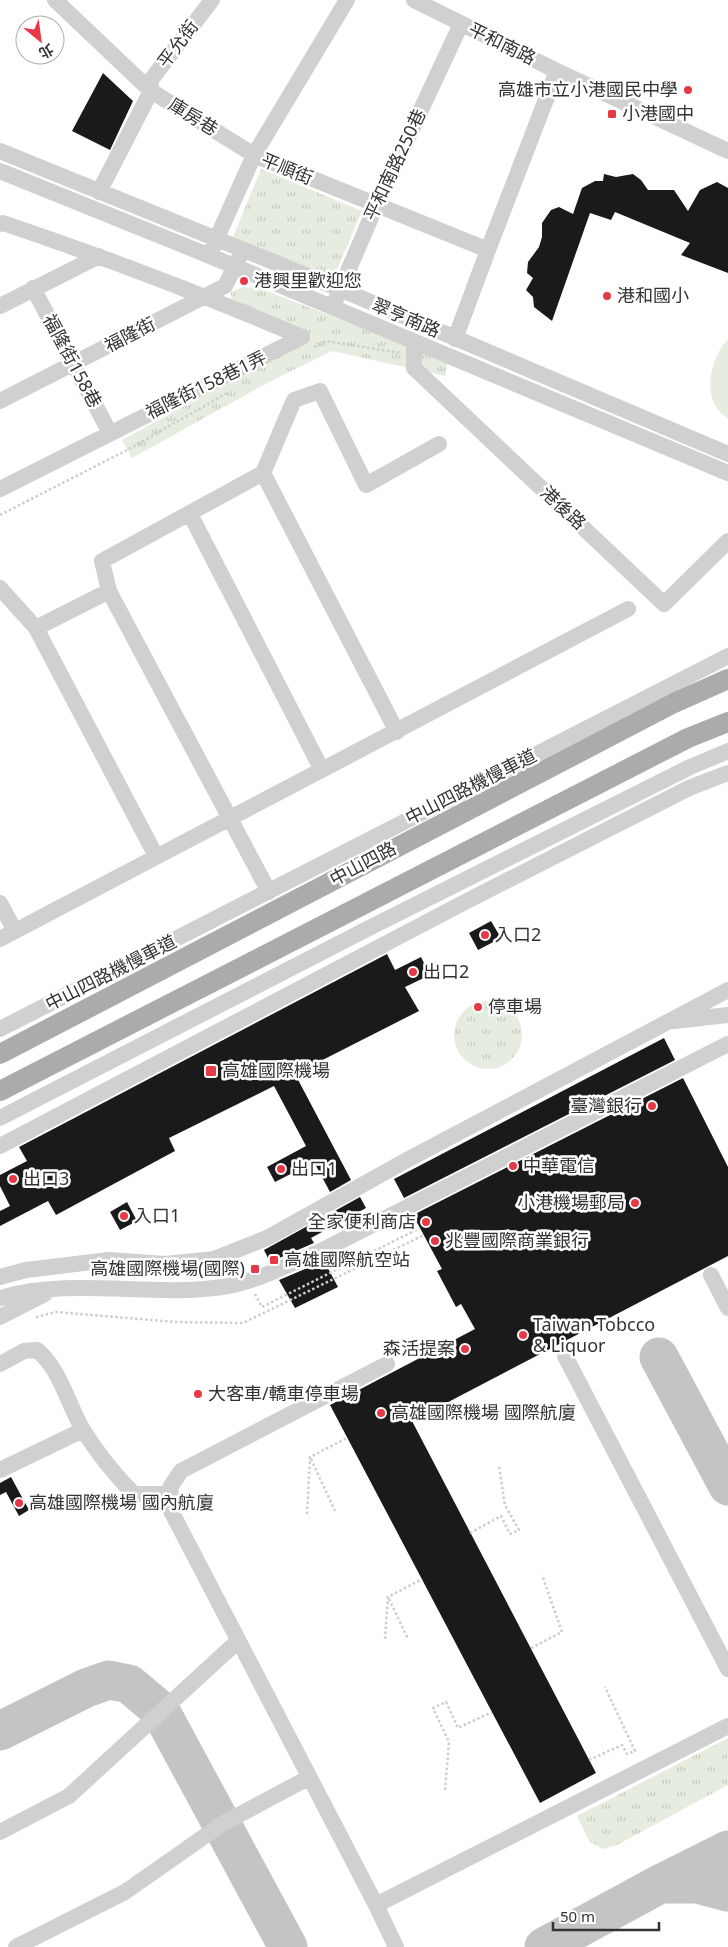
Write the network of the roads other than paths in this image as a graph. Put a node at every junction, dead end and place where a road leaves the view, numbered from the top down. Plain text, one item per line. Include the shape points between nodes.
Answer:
1 (55, 0) edge
2 (212, 0) edge
3 (347, 0) edge
4 (414, 0) edge
5 (461, 24) junction
6 (557, 71) junction
7 (151, 91) junction
8 (0, 151) edge
9 (728, 151) edge
10 (254, 155) junction
11 (0, 171) edge
12 (99, 192) junction
13 (376, 206) junction
14 (1, 224) edge
15 (216, 240) junction
16 (488, 250) junction
17 (242, 252) junction
18 (98, 256) junction
19 (210, 256) junction
20 (236, 267) junction
21 (33, 288) junction
22 (340, 289) junction
23 (206, 296) junction
24 (0, 306) edge
25 (332, 308) junction
26 (455, 339) junction
27 (414, 348) junction
28 (74, 364) junction
29 (0, 401) edge
30 (110, 433) junction
31 (439, 444) dead end
32 (728, 454) edge
33 (263, 473) junction
34 (728, 473) edge
35 (0, 489) edge
36 (190, 514) junction
37 (728, 541) edge
38 (0, 588) edge
39 (109, 591) junction
40 (628, 609) dead end
41 (36, 628) junction
42 (728, 656) edge
43 (728, 679) edge
44 (728, 722) edge
45 (397, 732) junction
46 (728, 751) edge
47 (322, 770) junction
48 (728, 773) edge
49 (230, 818) junction
50 (156, 856) junction
51 (269, 892) junction
52 (0, 903) edge
53 (15, 931) junction
54 (0, 939) edge
55 (728, 990) edge
56 (728, 1015) edge
57 (665, 1022) junction
58 (0, 1029) edge
59 (728, 1044) edge
60 (0, 1054) edge
61 (0, 1091) edge
62 (0, 1118) edge
63 (0, 1146) edge
64 (711, 1275) dead end
65 (0, 1277) edge
66 (63, 1284) dead end
67 (0, 1298) edge
68 (728, 1308) edge
69 (0, 1317) edge
70 (565, 1356) dead end
71 (0, 1364) edge
72 (387, 1364) dead end
73 (83, 1430) junction
74 (0, 1470) edge
75 (170, 1494) junction
76 (238, 1641) junction
77 (728, 1669) edge
78 (728, 1726) edge
79 (308, 1778) junction
80 (0, 1832) edge
81 (376, 1906) junction
82 (16, 1947) edge
83 (396, 1947) edge

1 - 7 street, 庫房巷
2 - 7 street, 平允街 via 151,80
3 - 10 street, 平順街
4 - 5 street, 平和南路
5 - 6 street, 平和南路
5 - 13 street, 平和南路250巷
6 - 9 street, 平和南路
6 - 16 street
7 - 10 street, 庫房巷
7 - 12 street, 平允街
8 - 12 street, 翠亨南路
10 - 13 street, 平順街
10 - 15 street
11 - 19 street, 翠亨南路
12 - 15 street, 翠亨南路
13 - 16 street, 平順街
13 - 22 street, 平和南路250巷
14 - 18 street
15 - 17 street, 翠亨南路
15 - 19 street
16 - 26 street
17 - 20 street, 福隆街
17 - 22 street, 翠亨南路
18 - 21 street
18 - 23 street
19 - 20 street, 翠亨南路
20 - 23 street, 福隆街 via 225,286
20 - 25 street, 翠亨南路
21 - 24 street
21 - 28 street, 福隆街158巷
22 - 25 street, 平和南路250巷
22 - 26 street, 翠亨南路
23 - 28 street, 福隆街
23 - 30 street, 福隆街158巷1弄 via 306,344
25 - 27 street, 翠亨南路
26 - 32 street, 翠亨南路
27 - 34 street, 翠亨南路
27 - 37 street, 港後路 via 414,368 664,604
28 - 29 street, 福隆街
28 - 30 street, 福隆街158巷
30 - 35 street, 福隆街158巷1弄
31 - 33 street via 366,485 320,391 294,400
33 - 36 street
33 - 45 street
36 - 39 street via 102,561
36 - 47 street
38 - 41 street
39 - 41 street
39 - 49 street
40 - 45 street
41 - 50 street
42 - 51 street, 中山四路機慢車道
43 - 60 main road, 中山四路 via 665,707
44 - 61 main road, 中山四路 via 688,738
45 - 47 street
46 - 62 street via 378,924
47 - 49 street
48 - 63 street via 689,788 465,902
49 - 50 street
49 - 51 street
50 - 53 street
51 - 58 street, 中山四路機慢車道
52 - 53 street
53 - 54 street
55 - 57 street
56 - 57 street
57 - 65 street via 307,1217 267,1238 214,1259 165,1264 109,1260 35,1268
59 - 67 street via 321,1251 252,1279 204,1289 81,1287 45,1289
64 - 68 street
66 - 69 street
70 - 77 street
71 - 73 street via 24,1351 37,1350 48,1359
72 - 75 street via 181,1471 170,1486
73 - 74 street
73 - 75 street via 112,1471 134,1494
75 - 76 street via 169,1507
76 - 79 street
76 - 80 street via 69,1796
78 - 81 street
79 - 81 street
79 - 82 street via 222,1824 125,1892
81 - 83 street

